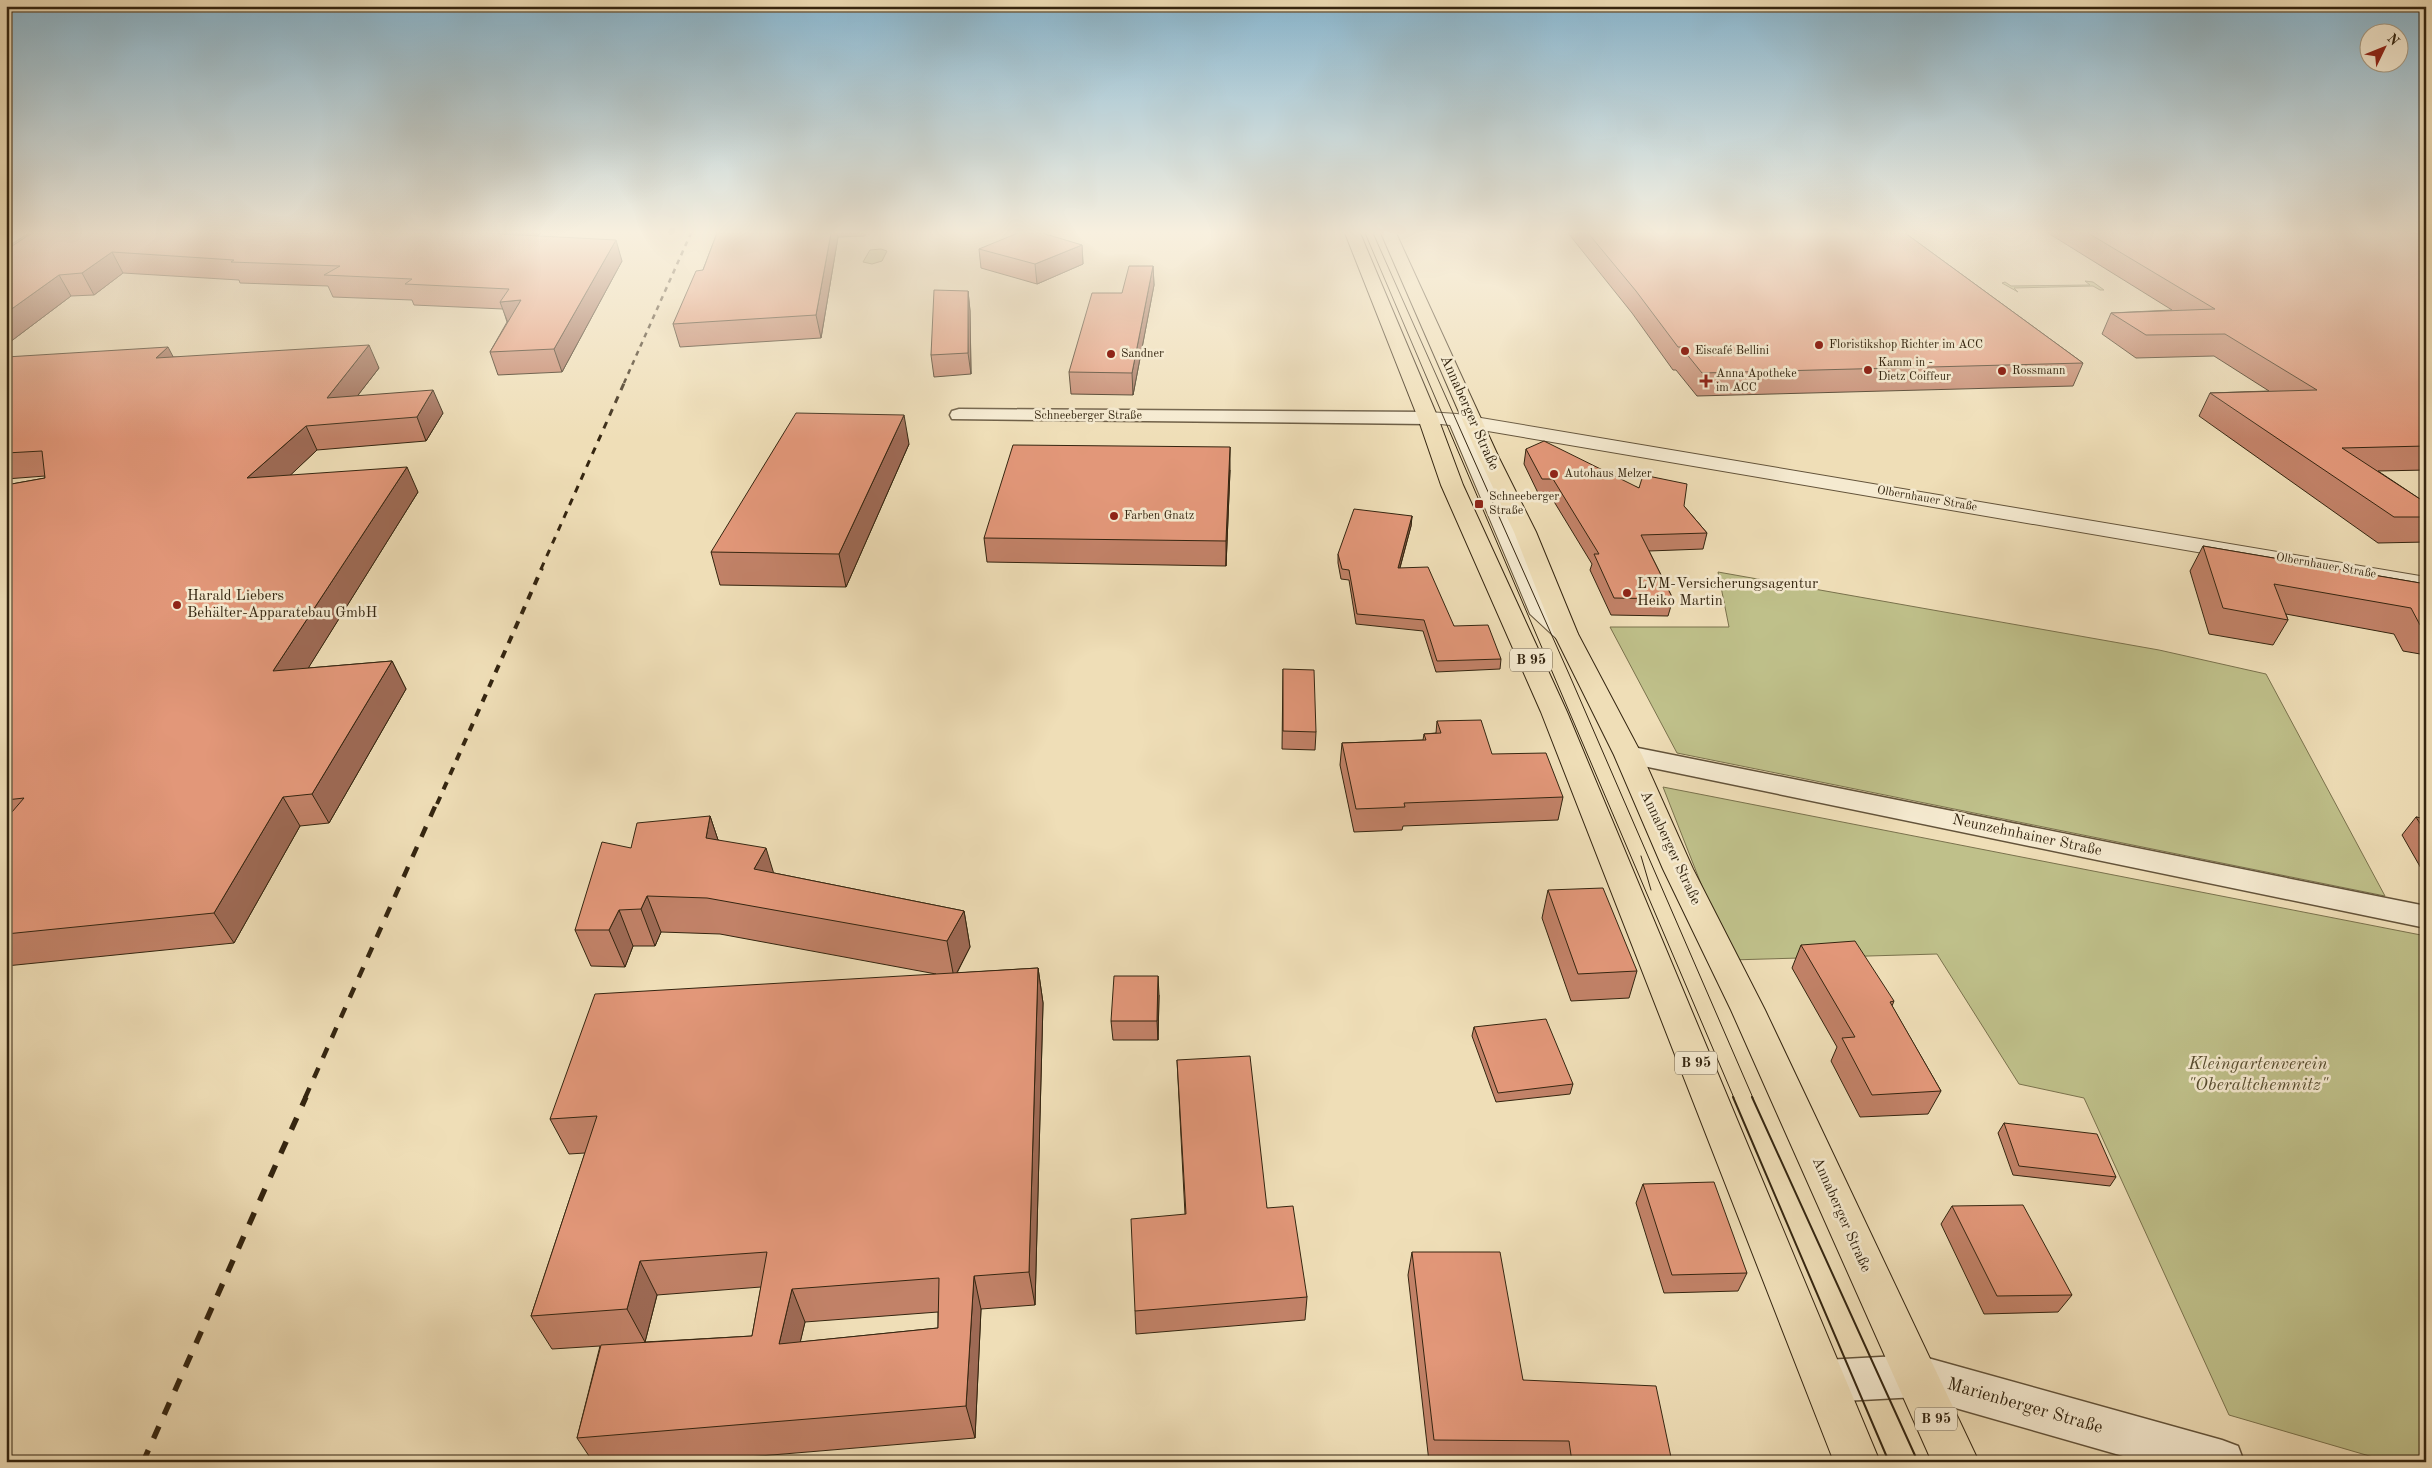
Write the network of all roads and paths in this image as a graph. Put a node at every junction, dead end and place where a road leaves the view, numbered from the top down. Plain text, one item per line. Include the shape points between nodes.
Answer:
1 (1380, 302) edge
2 (1416, 302) edge
3 (959, 415) dead end
4 (1428, 418) junction
5 (1465, 421) junction
6 (2426, 584) edge
7 (1566, 634) joint
8 (1628, 755) junction
9 (2426, 917) edge
10 (1917, 1376) junction
11 (1825, 1381) junction
12 (1858, 1462) edge
13 (1956, 1462) edge
14 (2222, 1462) edge

1 - 4 main road, B 95
2 - 5 main road, Annaberger Straße / B 95
3 - 4 street, Schneeberger Straße
4 - 5 street, Olbernhauer Straße
4 - 11 main road, B 95 via 1480,551 1494,575 1554,712
5 - 6 street, Olbernhauer Straße
5 - 7 street, B 95 via 1542,614
7 - 8 main road, Annaberger Straße / B 95
8 - 9 street, Neunzehnhainer Straße
8 - 10 main road, Annaberger Straße / B 95 via 1678,869 1748,1010
10 - 11 street, Marienberger Straße
10 - 13 main road, Annaberger Straße / B 95
10 - 14 street, Marienberger Straße
11 - 12 main road, B 95

